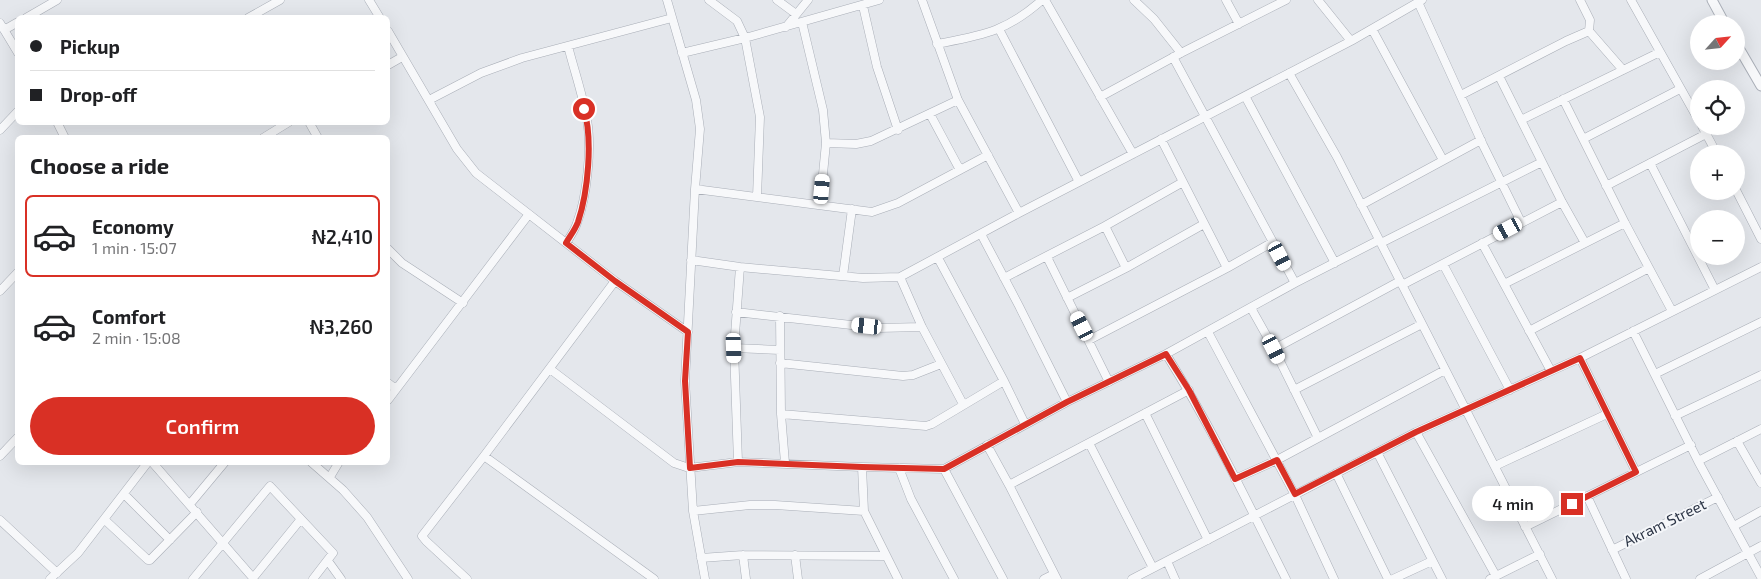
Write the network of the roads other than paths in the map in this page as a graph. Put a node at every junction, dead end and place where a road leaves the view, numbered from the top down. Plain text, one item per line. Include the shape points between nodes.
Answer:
1 (58, 0) edge
2 (280, 0) edge
3 (667, 0) edge
4 (709, 0) edge
5 (776, 0) edge
6 (808, 0) edge
7 (848, 0) edge
8 (879, 0) edge
9 (922, 0) edge
10 (1043, 0) edge
11 (1134, 0) edge
12 (1226, 0) edge
13 (1286, 0) edge
14 (1318, 0) edge
15 (1580, 0) edge
16 (1631, 0) edge
17 (1712, 0) edge
18 (373, 1) edge
19 (1420, 1) edge
20 (1408, 3) edge
21 (862, 6) junction
22 (846, 10) junction
23 (796, 14) junction
24 (31, 15) edge
25 (253, 15) edge
26 (379, 15) edge
27 (1720, 15) edge
28 (672, 18) junction
29 (802, 22) junction
30 (15, 23) edge
31 (1239, 24) junction
32 (2, 26) edge
33 (786, 27) junction
34 (999, 29) junction
35 (1372, 29) junction
36 (1589, 31) junction
37 (390, 35) edge
38 (745, 38) junction
39 (1351, 41) junction
40 (938, 44) junction
41 (568, 46) junction
42 (15, 49) edge
43 (1660, 52) junction
44 (682, 53) junction
45 (1181, 53) junction
46 (402, 57) junction
47 (1173, 57) junction
48 (1745, 58) edge
49 (390, 64) edge
50 (1623, 70) junction
51 (1289, 73) junction
52 (1499, 76) junction
53 (1761, 86) edge
54 (1680, 89) junction
55 (1461, 95) junction
56 (1100, 96) junction
57 (1245, 96) junction
58 (1563, 99) junction
59 (429, 100) junction
60 (958, 100) junction
61 (1690, 106) edge
62 (15, 114) edge
63 (930, 114) junction
64 (1206, 116) junction
65 (1520, 120) junction
66 (284, 125) edge
67 (0, 130) edge
68 (898, 130) junction
69 (268, 135) edge
70 (1696, 135) edge
71 (1161, 139) junction
72 (1583, 139) junction
73 (1481, 140) junction
74 (826, 142) junction
75 (1133, 154) junction
76 (988, 155) junction
77 (1443, 160) junction
78 (1542, 162) junction
79 (1650, 163) junction
80 (960, 170) junction
81 (1079, 182) junction
82 (1183, 182) junction
83 (1501, 182) junction
84 (1606, 186) junction
85 (695, 189) junction
86 (757, 197) junction
87 (1741, 200) edge
88 (1562, 202) junction
89 (820, 205) junction
90 (1361, 205) junction
91 (852, 209) junction
92 (1019, 213) junction
93 (529, 214) junction
94 (1521, 222) junction
95 (1625, 223) junction
96 (1204, 224) junction
97 (1105, 226) junction
98 (980, 234) junction
99 (1761, 239) edge
100 (1380, 241) junction
101 (1273, 242) junction
102 (566, 243) junction
103 (1482, 243) junction
104 (1585, 243) junction
105 (390, 251) edge
106 (1047, 256) junction
107 (938, 258) junction
108 (691, 260) junction
109 (1335, 263) junction
110 (1443, 264) junction
111 (740, 267) junction
112 (1761, 267) edge
113 (1126, 268) junction
114 (1227, 268) junction
115 (1649, 268) junction
116 (15, 275) edge
117 (843, 276) junction
118 (900, 277) junction
119 (1004, 278) junction
120 (615, 281) junction
121 (1295, 283) junction
122 (1401, 283) junction
123 (1504, 284) junction
124 (1715, 290) junction
125 (0, 291) edge
126 (1067, 298) junction
127 (463, 303) junction
128 (1251, 308) junction
129 (1672, 311) junction
130 (736, 312) junction
131 (780, 316) junction
132 (1761, 322) edge
133 (1422, 324) junction
134 (922, 327) junction
135 (1529, 331) junction
136 (1633, 331) junction
137 (688, 332) junction
138 (1208, 332) junction
139 (1089, 340) junction
140 (734, 348) junction
141 (1274, 349) junction
142 (780, 350) junction
143 (1166, 354) junction
144 (1580, 358) junction
145 (780, 363) junction
146 (941, 364) junction
147 (550, 369) junction
148 (1445, 370) junction
149 (1551, 371) junction
150 (1655, 374) junction
151 (1761, 374) edge
152 (1004, 381) junction
153 (1108, 382) junction
154 (390, 384) edge
155 (396, 389) junction
156 (1189, 390) junction
157 (1294, 390) junction
158 (1510, 390) junction
159 (390, 397) edge
160 (1067, 402) junction
161 (964, 404) junction
162 (1466, 410) junction
163 (1145, 413) junction
164 (781, 414) junction
165 (1607, 414) junction
166 (1675, 416) junction
167 (1024, 424) junction
168 (1761, 429) edge
169 (1416, 432) junction
170 (1318, 438) junction
171 (15, 440) edge
172 (1737, 441) junction
173 (1089, 443) junction
174 (1691, 445) junction
175 (987, 446) junction
176 (1377, 452) junction
177 (0, 456) edge
178 (484, 456) junction
179 (1277, 460) junction
180 (1698, 461) junction
181 (738, 462) junction
182 (785, 463) junction
183 (148, 465) edge
184 (153, 465) edge
185 (222, 465) edge
186 (315, 465) edge
187 (337, 465) edge
188 (1495, 466) junction
189 (862, 467) junction
190 (690, 468) junction
191 (899, 468) junction
192 (944, 469) junction
193 (1636, 472) junction
194 (1336, 473) junction
195 (330, 477) junction
196 (1235, 479) junction
197 (1761, 483) edge
198 (1010, 485) junction
199 (124, 494) junction
200 (1295, 494) junction
201 (1587, 496) junction
202 (1718, 497) junction
203 (190, 504) junction
204 (864, 511) junction
205 (196, 512) junction
206 (693, 512) junction
207 (1761, 512) edge
208 (1254, 516) junction
209 (301, 519) junction
210 (0, 520) edge
211 (105, 520) junction
212 (1734, 526) junction
213 (1525, 527) junction
214 (170, 540) junction
215 (1208, 540) junction
216 (223, 543) junction
217 (1761, 546) edge
218 (1612, 550) junction
219 (1540, 554) junction
220 (1748, 554) junction
221 (743, 555) junction
222 (795, 555) junction
223 (886, 556) junction
224 (701, 558) junction
225 (328, 560) junction
226 (1167, 561) junction
227 (1432, 561) junction
228 (455, 567) junction
229 (1153, 568) junction
230 (56, 573) junction
231 (1056, 576) edge
232 (1493, 577) edge
233 (1761, 577) edge
234 (252, 578) edge
235 (50, 579) edge
236 (193, 579) edge
237 (313, 579) edge
238 (341, 579) edge
239 (408, 579) edge
240 (457, 579) edge
241 (467, 579) edge
242 (654, 579) edge
243 (705, 579) edge
244 (746, 579) edge
245 (798, 579) edge
246 (898, 579) edge
247 (954, 579) edge
248 (1003, 579) edge
249 (1044, 579) edge
250 (1132, 579) edge
251 (1175, 579) edge
252 (1286, 579) edge
253 (1334, 579) edge
254 (1388, 579) edge
255 (1393, 579) edge
256 (1442, 579) edge
257 (1552, 579) edge
258 (1626, 579) edge
259 (1700, 579) edge

1 - 24 street
2 - 25 street
3 - 28 street
4 - 38 street via 737,21
5 - 23 street
6 - 23 street
7 - 22 street
8 - 21 street
9 - 40 street
10 - 34 street
10 - 56 street
11 - 45 street
12 - 31 street
13 - 31 street
14 - 39 street
15 - 36 street via 1590,20
16 - 43 street
17 - 27 street
18 - 26 street
19 - 20 street
19 - 55 street
20 - 35 street
21 - 22 street
21 - 68 street via 877,67
22 - 29 street
23 - 33 street
28 - 41 street
28 - 44 street
29 - 33 street
29 - 74 street via 821,100
30 - 32 street
31 - 45 street
32 - 42 street
33 - 38 street
34 - 40 street
34 - 81 street
35 - 39 street
35 - 77 street
36 - 50 street
36 - 52 street
37 - 46 street
38 - 44 street
38 - 86 street via 760,117
39 - 51 street
40 - 60 street
41 - 59 street via 522,58
41 - 102 street via 589,134 588,169 581,210
43 - 50 street
43 - 54 street
44 - 85 street via 696,100 700,129
45 - 47 street
46 - 49 street
46 - 59 street
47 - 56 street
47 - 64 street
48 - 53 street
50 - 58 street
51 - 57 street
51 - 90 street
52 - 55 street
52 - 65 street
54 - 61 street
54 - 72 street
55 - 73 street
56 - 75 street
57 - 64 street
57 - 109 street
58 - 65 street
58 - 72 street
59 - 93 street via 476,173
60 - 63 street
60 - 76 street
62 - 67 street
63 - 68 street
63 - 80 street
64 - 71 street
64 - 101 street
65 - 78 street
66 - 69 street
68 - 74 street via 863,143
70 - 79 street
71 - 75 street
71 - 82 street
72 - 84 street
73 - 77 street
73 - 83 street
74 - 89 street
75 - 81 street
76 - 80 street
76 - 92 street
77 - 90 street
78 - 83 street
78 - 88 street
79 - 84 street
79 - 124 street
80 - 91 street via 884,209 872,212
81 - 92 street
82 - 96 street
82 - 97 street
83 - 94 street
83 - 100 street
84 - 95 street
85 - 86 street
85 - 108 street
86 - 89 street
87 - 99 street
88 - 94 street
88 - 104 street
89 - 91 street
90 - 100 street
91 - 117 street
92 - 98 street
93 - 102 street
93 - 127 street
94 - 103 street
95 - 104 street
95 - 115 street
96 - 113 street
96 - 114 street
97 - 106 street
97 - 113 street
98 - 107 street
98 - 119 street
100 - 109 street
100 - 122 street
101 - 114 street
101 - 121 street
102 - 120 street
103 - 110 street
103 - 123 street
104 - 123 street
105 - 127 street via 402,263
106 - 119 street
106 - 126 street
107 - 118 street
107 - 152 street
108 - 111 street
108 - 137 street
109 - 121 street
110 - 122 street
110 - 158 street
111 - 117 street
111 - 130 street
112 - 124 street
113 - 126 street
114 - 139 street
115 - 129 street
115 - 135 street
116 - 125 street
117 - 118 street
118 - 134 street
119 - 160 street
120 - 137 street
120 - 147 street
121 - 128 street
122 - 133 street
122 - 141 street
123 - 135 street
124 - 129 street
126 - 139 street
127 - 155 street
128 - 138 street
128 - 141 street
129 - 136 street
130 - 131 street
130 - 140 street
131 - 134 street via 878,328
131 - 142 street
132 - 150 street
133 - 148 street
133 - 157 street
134 - 146 street
135 - 149 street
136 - 144 street
136 - 150 street
137 - 190 street via 685,381
138 - 143 street
138 - 179 street
139 - 153 street
140 - 142 street
140 - 181 street
141 - 157 street
142 - 145 street
143 - 153 street
143 - 156 street
144 - 149 street
144 - 165 street
145 - 146 street via 902,376
145 - 164 street
146 - 161 street
147 - 178 street
147 - 190 street via 674,463
148 - 162 street
148 - 170 street
149 - 158 street
150 - 166 street
151 - 166 street
152 - 161 street
152 - 167 street
153 - 160 street
154 - 155 street
155 - 159 street
156 - 163 street
156 - 196 street
157 - 170 street
158 - 162 street
160 - 167 street
161 - 164 street via 926,426
162 - 169 street
162 - 188 street
163 - 173 street
163 - 215 street
164 - 182 street
165 - 188 street
165 - 193 street
166 - 174 street
167 - 175 street
168 - 172 street
169 - 176 street
169 - 232 street
170 - 179 street
171 - 177 street
172 - 180 street
172 - 197 street
173 - 198 street
173 - 229 street
174 - 180 street
174 - 193 street
175 - 192 street
175 - 198 street
176 - 194 street
176 - 227 street
178 - 228 street via 422,536
178 - 242 street
179 - 196 street
179 - 200 street
180 - 202 street
181 - 182 street
181 - 190 street
182 - 189 street
183 - 199 street
184 - 203 street
185 - 203 street
186 - 195 street
187 - 195 street
188 - 213 street
189 - 191 street
189 - 204 street
190 - 206 street
191 - 192 street
191 - 247 street via 911,499
192 - 248 street
193 - 201 street
194 - 200 street
194 - 254 street
195 - 239 street via 366,517
196 - 208 street
198 - 231 street
199 - 211 street
199 - 214 street
200 - 208 street
200 - 253 street
201 - 213 street
201 - 218 street
202 - 212 street
202 - 218 street, Akram Street
203 - 205 street
204 - 206 street via 775,505
204 - 223 street
205 - 214 street
205 - 216 street
206 - 224 street
207 - 212 street
208 - 215 street
208 - 252 street
209 - 216 street via 270,486
209 - 225 street via 332,553
209 - 234 street
210 - 230 street
211 - 214 street via 148,560
211 - 230 street via 78,553
212 - 220 street
213 - 219 street
215 - 226 street
216 - 234 street
216 - 236 street
217 - 220 street
218 - 258 street
219 - 232 street
219 - 257 street
220 - 233 street
220 - 259 street
221 - 222 street
221 - 224 street
221 - 244 street
222 - 223 street
222 - 245 street
223 - 246 street
224 - 243 street
225 - 237 street
225 - 238 street
226 - 229 street
226 - 251 street
227 - 255 street
227 - 256 street
228 - 240 street
228 - 241 street
229 - 250 street
230 - 235 street
231 - 249 street

